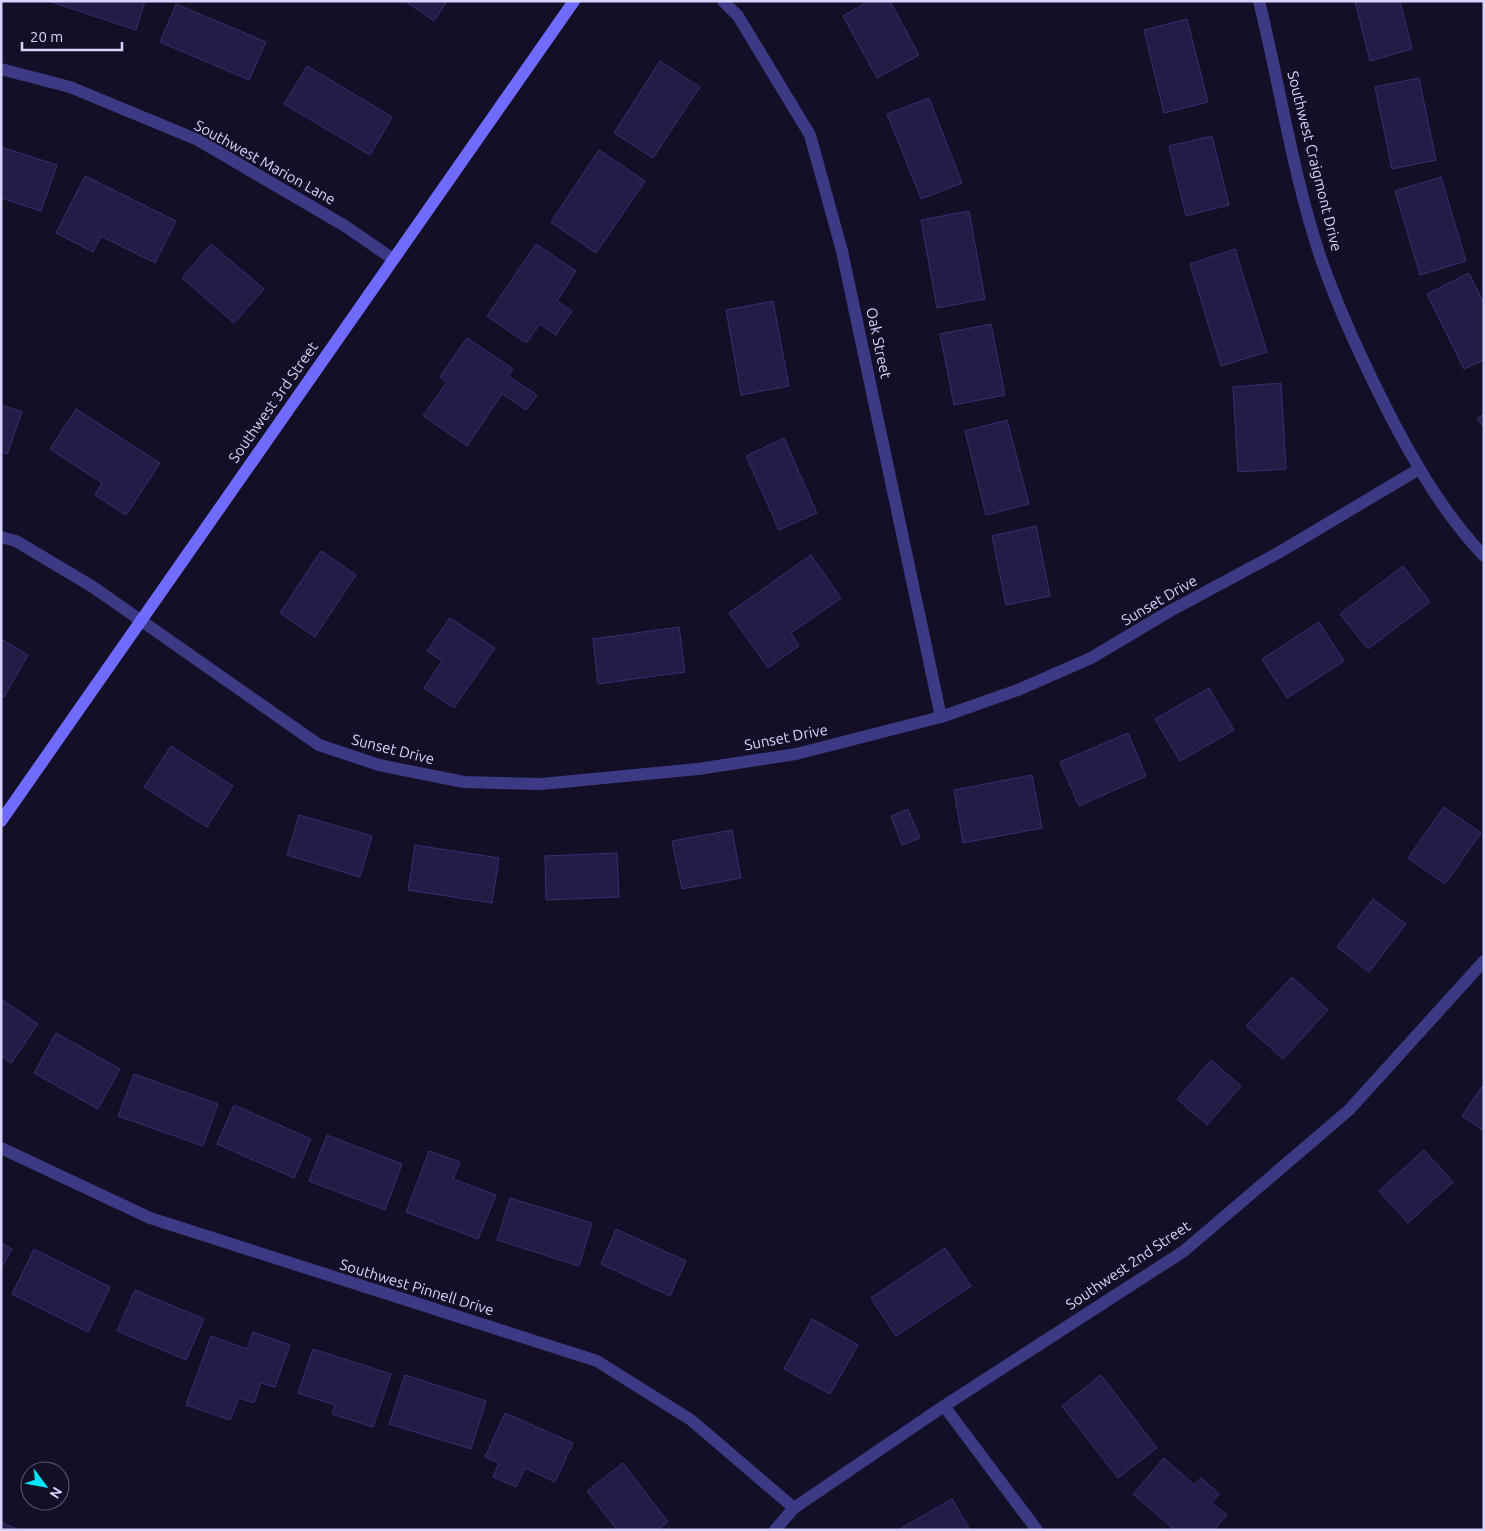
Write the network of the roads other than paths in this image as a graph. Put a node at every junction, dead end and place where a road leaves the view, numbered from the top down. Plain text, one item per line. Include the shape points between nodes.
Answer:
1 (574, 1) edge
2 (723, 1) edge
3 (1259, 1) edge
4 (1, 69) edge
5 (393, 259) junction
6 (1419, 469) junction
7 (1, 537) edge
8 (1484, 556) edge
9 (141, 620) junction
10 (941, 717) junction
11 (1, 821) edge
12 (1484, 961) edge
13 (1, 1148) edge
14 (944, 1406) junction
15 (794, 1508) junction
16 (774, 1530) edge
17 (1037, 1530) edge

1 - 5 main road, Southwest 3rd Street
2 - 10 street, Oak Street via 738,16 810,135 842,251
3 - 6 street, Southwest Craigmont Drive via 1292,151 1321,258 1362,363
4 - 5 street, Southwest Marion Lane via 70,88 198,140 345,226
5 - 9 main road, Southwest 3rd Street
6 - 8 street, Southwest Craigmont Drive via 1460,530
6 - 10 street, Sunset Drive via 1092,658 1018,690
7 - 9 street, Sunset Drive via 16,541
9 - 10 street, Sunset Drive via 320,745 379,765 464,782 541,784 698,769 796,754
9 - 11 main road, Southwest 3rd Street
12 - 14 street, Southwest 2nd Street via 1349,1110 1184,1251
13 - 15 street, Southwest Pinnell Drive via 150,1218 597,1361 691,1420
14 - 15 street, Southwest 2nd Street
14 - 17 street
15 - 16 street, Southwest 2nd Street

